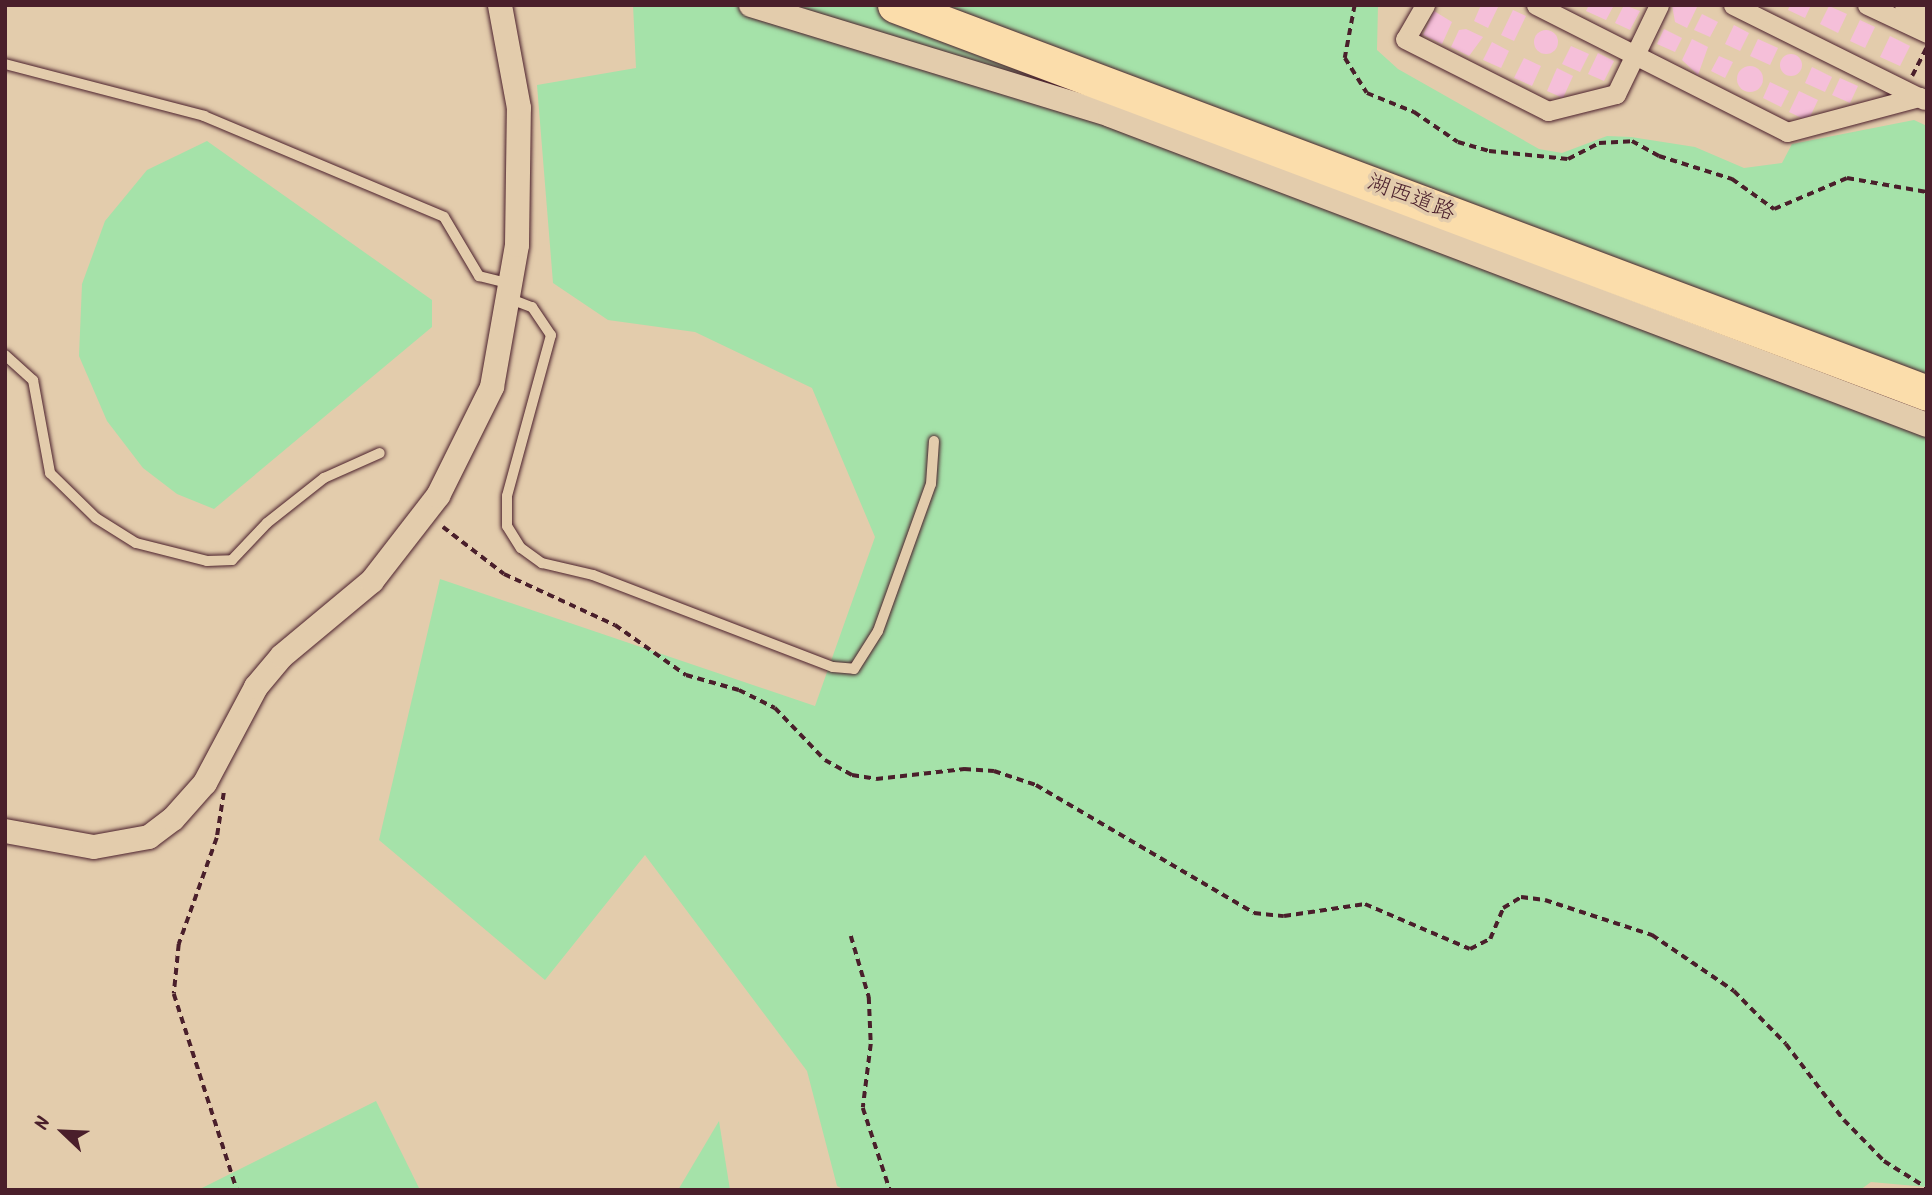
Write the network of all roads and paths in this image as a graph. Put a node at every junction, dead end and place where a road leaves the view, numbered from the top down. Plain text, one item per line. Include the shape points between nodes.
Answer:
1 (500, 5) edge
2 (751, 5) edge
3 (895, 5) edge
4 (950, 5) edge
5 (1355, 5) edge
6 (1425, 5) edge
7 (1536, 5) edge
8 (1659, 5) edge
9 (1733, 5) edge
10 (1867, 5) edge
11 (1907, 5) edge
12 (1927, 15) edge
13 (1927, 33) edge
14 (1927, 46) edge
15 (1635, 55) junction
16 (5, 64) edge
17 (1917, 96) edge
18 (1927, 192) edge
19 (508, 290) junction
20 (5, 355) edge
21 (1927, 374) edge
22 (1927, 394) edge
23 (1927, 425) edge
24 (934, 441) dead end
25 (380, 453) dead end
26 (443, 527) dead end
27 (225, 789) dead end
28 (5, 831) edge
29 (851, 936) dead end
30 (1927, 1188) edge
31 (237, 1190) edge
32 (890, 1190) edge

1 - 19 street via 519,108 517,245
2 - 23 street via 1110,116
3 - 22 highway, 湖西道路
4 - 21 highway, 湖西道路
5 - 18 path via 1345,58 1367,93 1478,148 1568,159 1599,143 1632,141 1659,156 1732,178 1774,209 1847,178
6 - 15 street via 1405,39 1548,111 1616,94
7 - 15 street
8 - 15 street
9 - 17 street
10 - 13 street
11 - 12 street
14 - 17 path
15 - 17 street via 1787,132
16 - 19 lane via 204,116 444,217 479,276
19 - 24 lane via 532,307 551,335 507,496 507,526 521,548 542,563 593,575 833,667 854,669 878,631 931,484
19 - 28 street via 492,387 438,496 372,581 282,656 256,687 205,783 173,819 149,836 94,847
20 - 25 lane via 33,380 50,473 96,518 136,543 207,561 232,560 267,523 324,478
26 - 30 path via 504,574 615,625 686,675 775,708 825,760 852,775 876,779 964,769 1036,785 1254,913 1284,916 1365,904 1470,950 1490,939 1503,908 1521,897 1545,900 1652,935 1734,991 1786,1044 1884,1161
27 - 31 path via 217,838 179,944 174,993
29 - 32 path via 869,997 871,1044 863,1108

